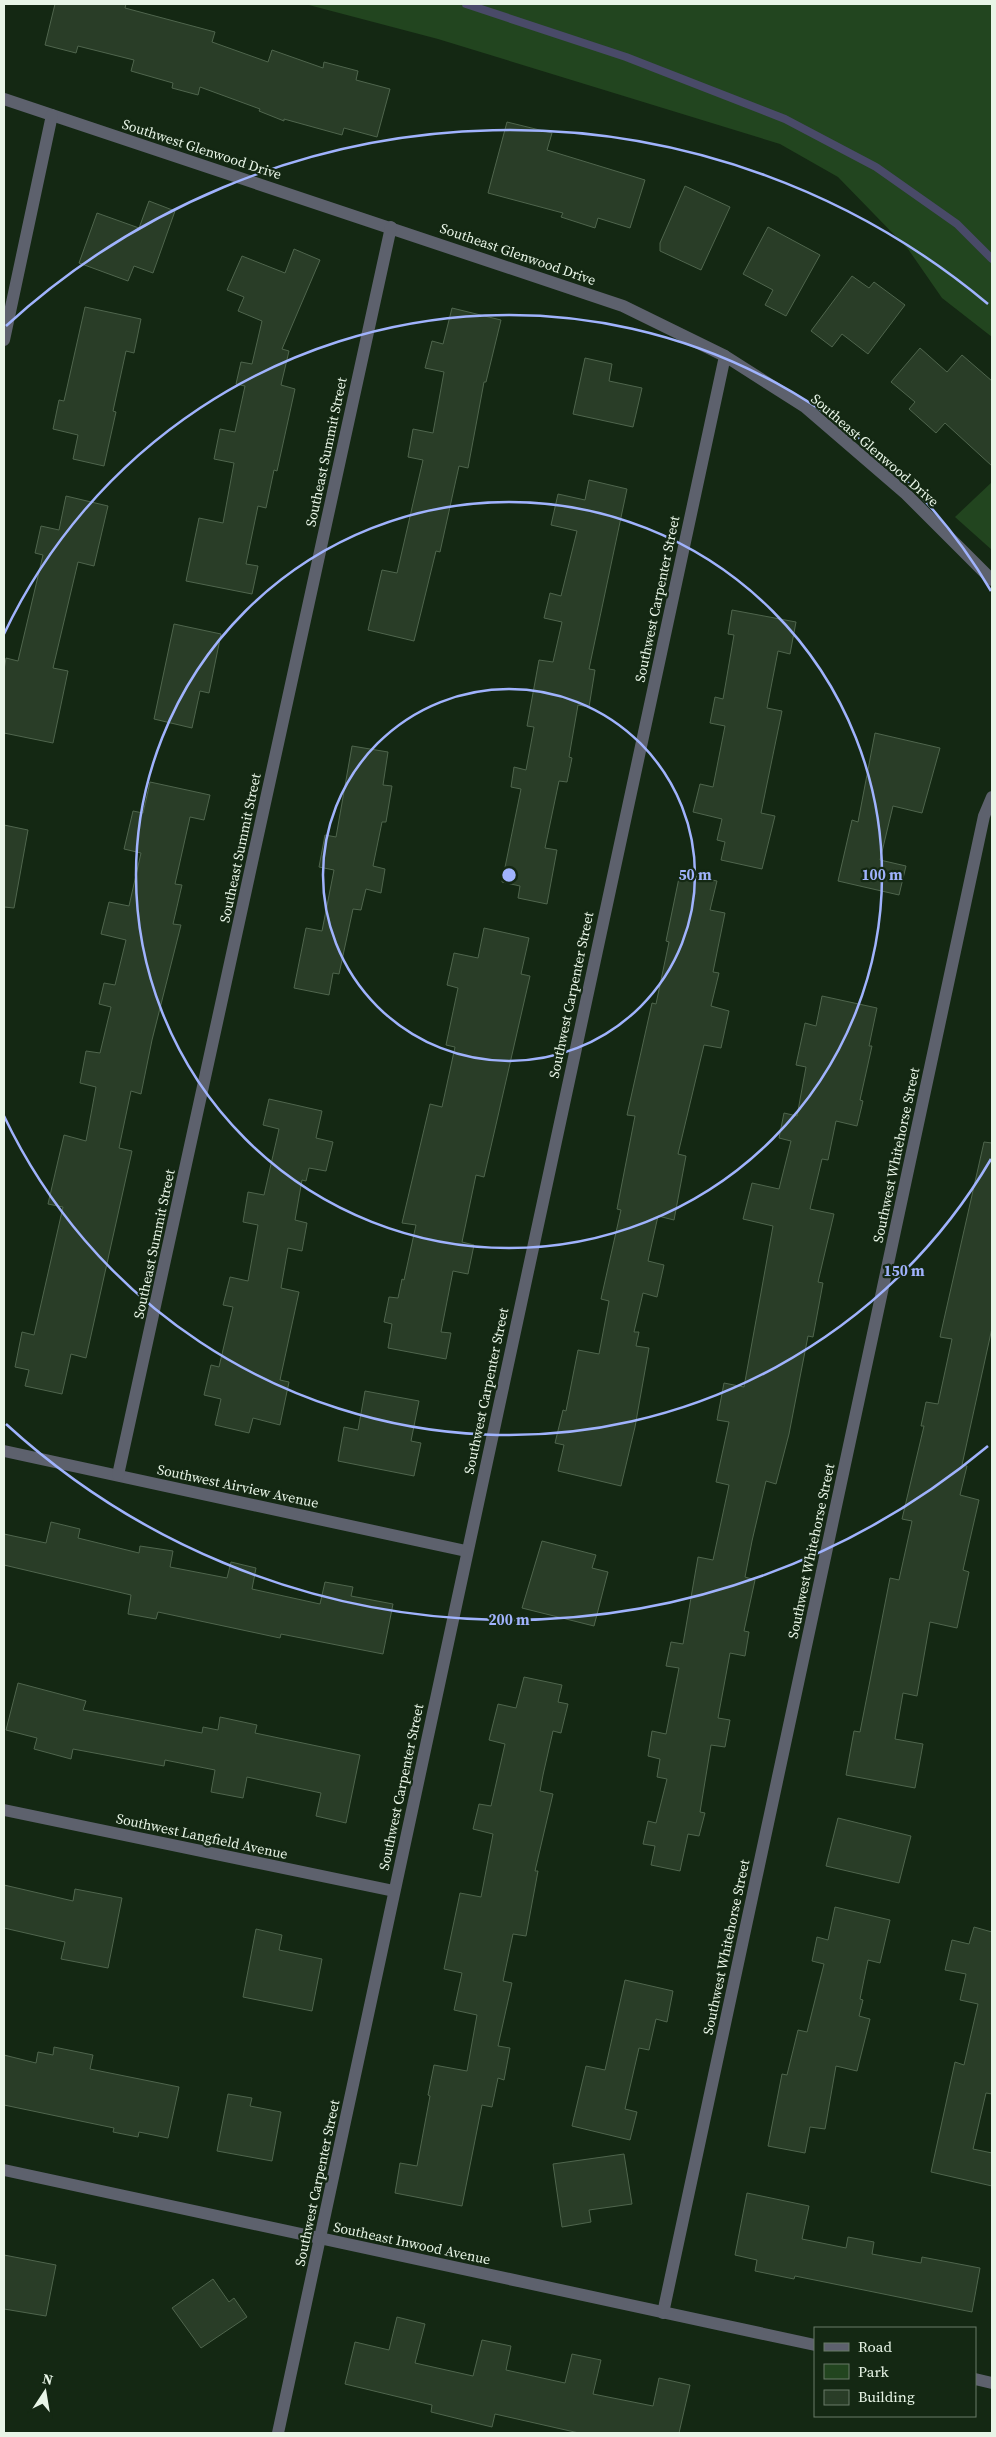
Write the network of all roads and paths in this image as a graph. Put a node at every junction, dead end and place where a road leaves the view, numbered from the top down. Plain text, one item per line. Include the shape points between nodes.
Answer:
1 (4, 99) edge
2 (52, 115) junction
3 (390, 227) junction
4 (4, 340) edge
5 (725, 356) junction
6 (992, 580) edge
7 (992, 797) edge
8 (4, 1451) edge
9 (118, 1476) junction
10 (466, 1551) junction
11 (4, 1810) edge
12 (394, 1891) junction
13 (4, 2170) edge
14 (321, 2238) junction
15 (663, 2313) junction
16 (814, 2345) edge
17 (976, 2379) edge
18 (992, 2383) edge
19 (278, 2433) edge

1 - 2 street, Southwest Glenwood Drive
2 - 3 street, Southwest Glenwood Drive
2 - 4 street
3 - 5 street, Southeast Glenwood Drive via 623,306
3 - 9 street, Southeast Summit Street
5 - 6 street, Southeast Glenwood Drive via 805,407 906,494
5 - 10 street, Southwest Carpenter Street
7 - 15 street, Southwest Whitehorse Street via 984,816
8 - 9 street, Southwest Airview Avenue
9 - 10 street, Southwest Airview Avenue
10 - 12 street, Southwest Carpenter Street
11 - 12 street, Southwest Langfield Avenue
12 - 14 street, Southwest Carpenter Street
13 - 14 street, Southeast Inwood Avenue
14 - 15 street, Southeast Inwood Avenue
14 - 19 street, Southwest Carpenter Street
15 - 16 street, Southeast Inwood Avenue
17 - 18 street

